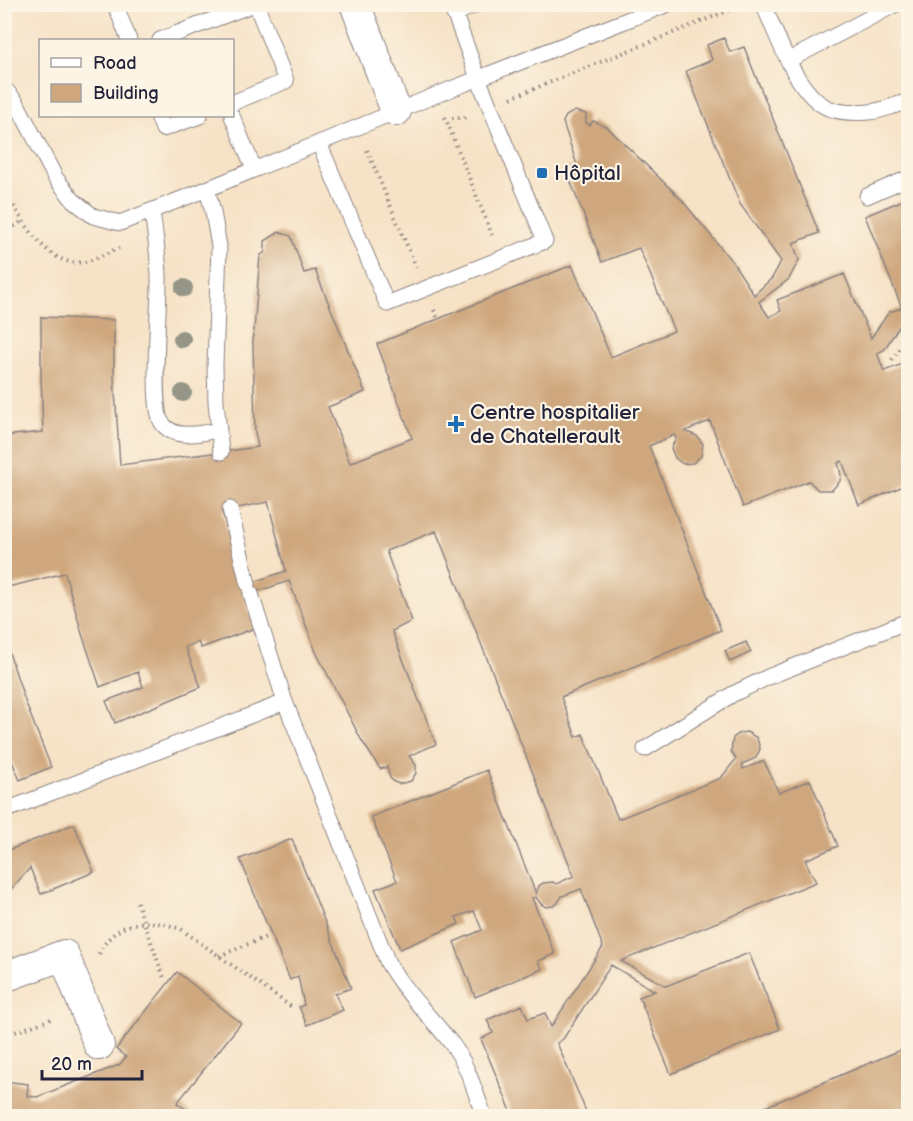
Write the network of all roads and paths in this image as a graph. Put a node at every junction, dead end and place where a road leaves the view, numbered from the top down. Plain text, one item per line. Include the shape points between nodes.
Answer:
1 (115, 4) edge
2 (255, 4) edge
3 (355, 4) edge
4 (478, 4) edge
5 (668, 4) edge
6 (744, 4) edge
7 (763, 4) edge
8 (896, 4) edge
9 (453, 9) edge
10 (129, 39) edge
11 (163, 39) edge
12 (789, 60) junction
13 (478, 78) junction
14 (4, 88) edge
15 (436, 95) junction
16 (909, 101) edge
17 (234, 102) edge
18 (490, 106) junction
19 (396, 111) junction
20 (158, 117) edge
21 (197, 117) edge
22 (232, 117) edge
23 (445, 117) junction
24 (357, 127) junction
25 (319, 143) junction
26 (254, 169) junction
27 (909, 178) edge
28 (207, 189) junction
29 (867, 196) dead end
30 (152, 211) junction
31 (24, 220) dead end
32 (4, 233) edge
33 (502, 258) junction
34 (425, 289) junction
35 (438, 319) dead end
36 (909, 338) edge
37 (892, 360) dead end
38 (218, 430) junction
39 (221, 452) dead end
40 (230, 509) dead end
41 (909, 621) edge
42 (285, 702) junction
43 (645, 749) dead end
44 (4, 811) edge
45 (137, 903) dead end
46 (144, 922) junction
47 (266, 938) dead end
48 (219, 956) junction
49 (98, 957) dead end
50 (4, 977) edge
51 (165, 981) dead end
52 (84, 1006) junction
53 (293, 1008) dead end
54 (4, 1036) edge
55 (99, 1045) dead end
56 (484, 1116) edge

1 - 10 lane
2 - 11 lane
2 - 17 lane via 286,81
3 - 19 street
4 - 9 lane
5 - 13 lane
6 - 18 path
7 - 12 lane
8 - 12 lane
9 - 13 lane
12 - 16 lane via 811,96 827,108 847,113 870,112
13 - 15 lane
13 - 18 lane
14 - 30 lane via 16,102 55,177 73,200 93,216 120,223
15 - 19 lane
15 - 23 path
18 - 23 path via 463,118
18 - 33 lane via 545,241
19 - 24 lane
20 - 21 lane via 163,129
22 - 26 lane
23 - 33 path
24 - 25 lane
24 - 34 path
25 - 26 lane
25 - 34 lane via 387,304
26 - 28 lane
27 - 29 lane
28 - 30 lane
28 - 38 lane via 219,246 215,366
30 - 38 lane via 159,277 156,351 161,422 172,432 188,435
31 - 32 path
33 - 34 lane
34 - 35 path
36 - 37 path
38 - 39 lane
40 - 42 lane via 241,560
41 - 43 lane via 768,677 733,694
42 - 44 lane
42 - 56 lane via 388,963 400,983 453,1045
45 - 46 path
46 - 48 path via 157,921 182,930
46 - 49 path via 118,931 108,939
46 - 51 path
47 - 48 path
48 - 53 path
50 - 52 street via 64,955
52 - 54 path
52 - 55 street

